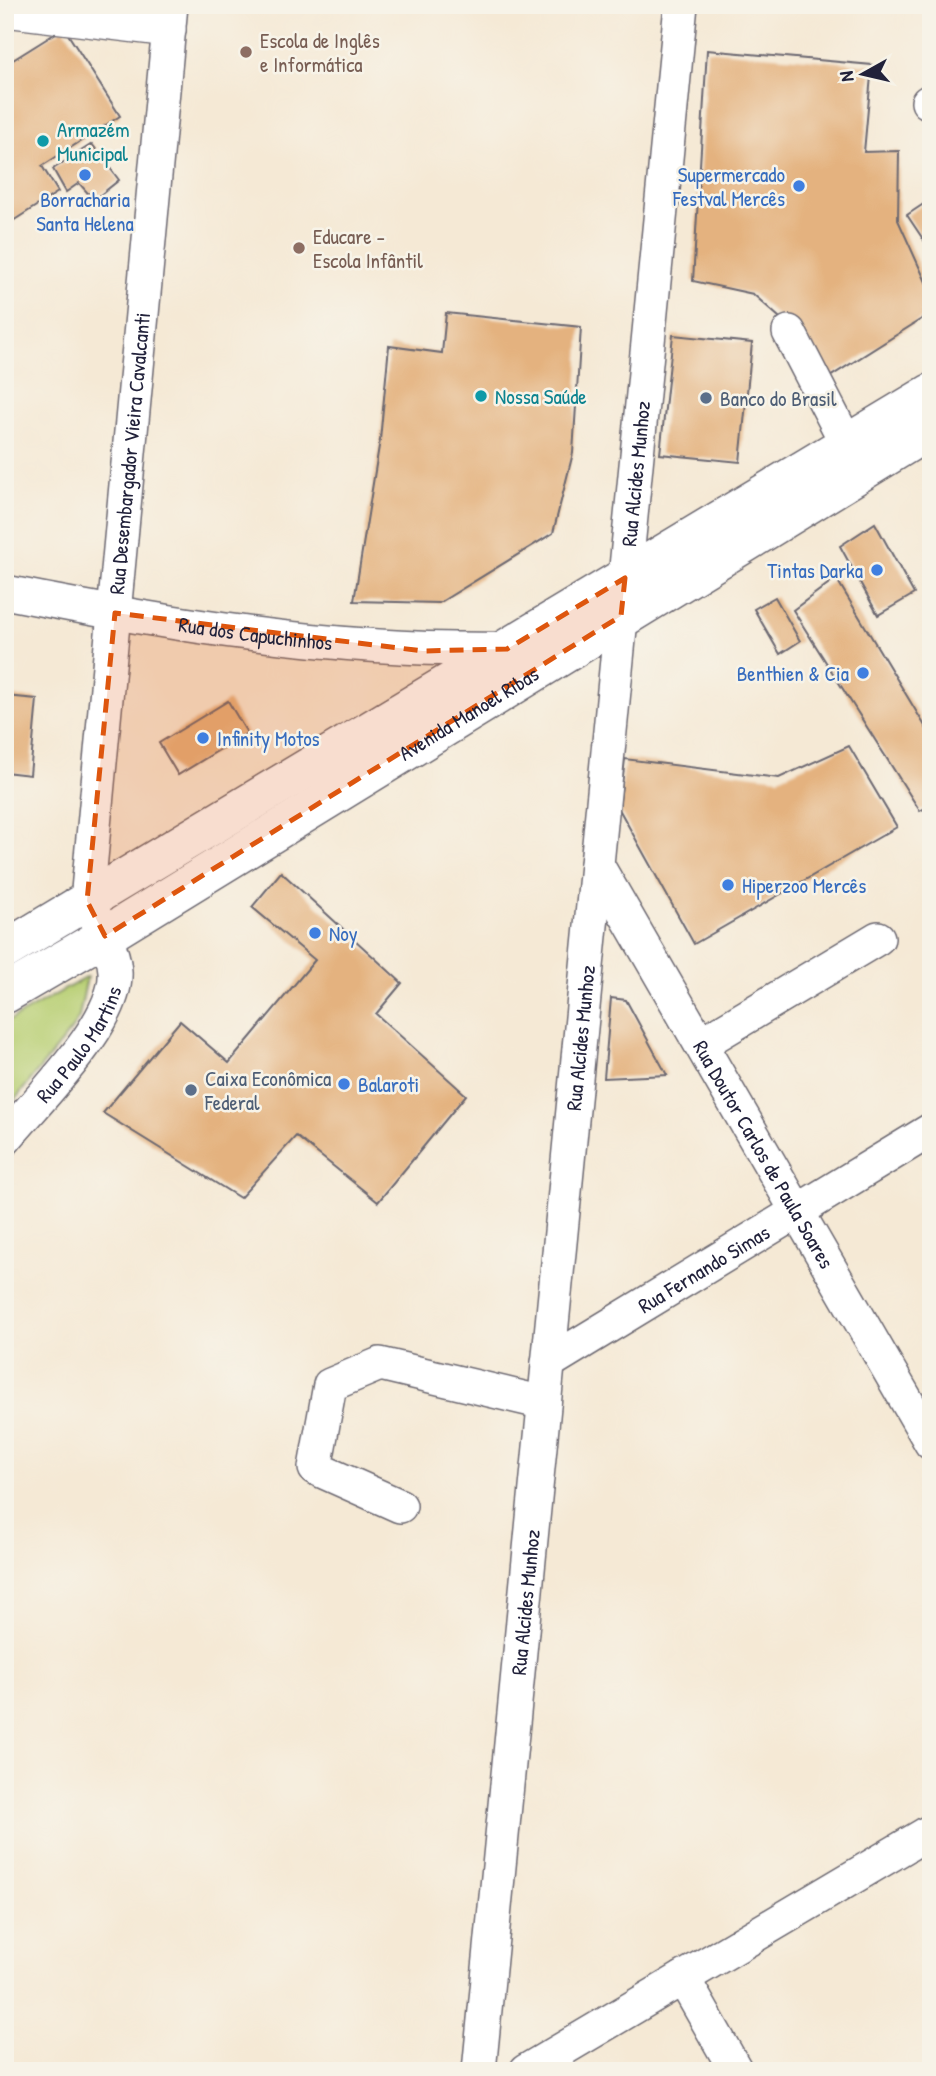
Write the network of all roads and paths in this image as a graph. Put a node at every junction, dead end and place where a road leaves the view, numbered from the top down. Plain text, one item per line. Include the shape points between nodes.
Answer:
1 (681, 5) edge
2 (5, 10) edge
3 (170, 18) edge
4 (789, 332) dead end
5 (931, 393) edge
6 (931, 429) edge
7 (846, 444) junction
8 (625, 579) junction
9 (5, 592) edge
10 (115, 613) junction
11 (621, 616) junction
12 (507, 649) junction
13 (597, 865) junction
14 (87, 901) junction
15 (105, 936) junction
16 (878, 938) dead end
17 (5, 950) edge
18 (5, 994) edge
19 (701, 1044) junction
20 (931, 1130) edge
21 (5, 1139) edge
22 (797, 1212) junction
23 (548, 1363) junction
24 (544, 1403) junction
25 (931, 1443) edge
26 (400, 1506) dead end
27 (931, 1831) edge
28 (682, 1978) junction
29 (479, 2071) edge
30 (526, 2071) edge
31 (736, 2071) edge

1 - 8 street, Rua Alcides Munhoz
2 - 3 street
3 - 10 street, Rua Desembargador Vieira Cavalcanti
4 - 7 street
5 - 7 main road, Avenida Manoel Ribas
6 - 11 main road, Avenida Manoel Ribas
7 - 8 main road, Avenida Manoel Ribas
8 - 11 street, Rua Alcides Munhoz
8 - 12 main road, Avenida Manoel Ribas
9 - 10 street, Rua dos Capuchinhos
10 - 12 street, Rua dos Capuchinhos via 423,651
10 - 14 street, Rua Desembargador Vieira Cavalcanti
11 - 13 street, Rua Alcides Munhoz
11 - 15 main road, Avenida Manoel Ribas
12 - 14 main road, Avenida Manoel Ribas
13 - 19 street, Rua Doutor Carlos de Paula Soares
13 - 23 street, Rua Alcides Munhoz
14 - 15 street, Rua Paulo Martins
14 - 17 main road, Avenida Manoel Ribas
15 - 18 main road, Avenida Manoel Ribas
15 - 21 street, Rua Paulo Martins via 115,970 113,996 103,1017
16 - 19 street
19 - 22 street, Rua Doutor Carlos de Paula Soares
20 - 22 street, Rua Fernando Simas
22 - 23 street, Rua Fernando Simas
22 - 25 street, Rua Doutor Carlos de Paula Soares
23 - 24 street, Rua Alcides Munhoz
24 - 26 street via 380,1364 330,1385 316,1468
24 - 29 street, Rua Alcides Munhoz
27 - 28 street
28 - 30 street
28 - 31 street

